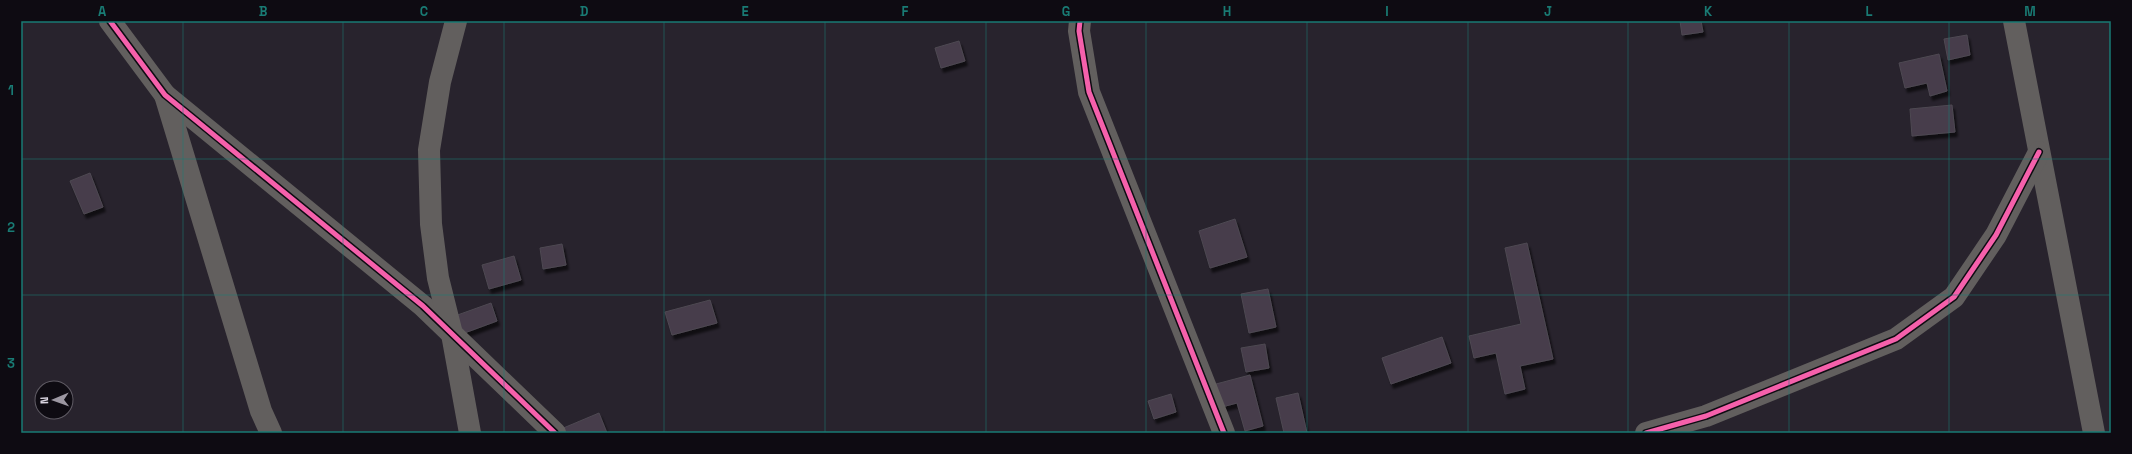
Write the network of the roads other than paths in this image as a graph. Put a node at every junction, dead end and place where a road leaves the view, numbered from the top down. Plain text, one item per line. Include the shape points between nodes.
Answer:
1 (110, 21) edge
2 (456, 21) edge
3 (1080, 21) edge
4 (2014, 21) edge
5 (165, 95) junction
6 (2039, 152) junction
7 (452, 334) junction
8 (271, 433) edge
9 (470, 433) edge
10 (555, 433) edge
11 (1224, 433) edge
12 (1646, 433) edge
13 (2094, 433) edge

1 - 5 street
2 - 7 street via 440,82 429,150 431,224 438,278
3 - 11 street via 1079,31 1089,92
4 - 6 street
5 - 7 street via 423,306
5 - 8 street via 259,404
6 - 12 street via 1996,235 1954,297 1896,339 1706,416
6 - 13 street
7 - 9 street
7 - 10 street

